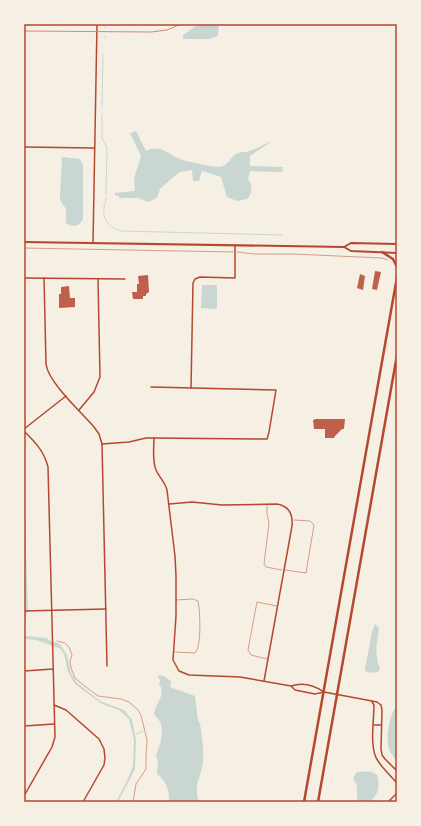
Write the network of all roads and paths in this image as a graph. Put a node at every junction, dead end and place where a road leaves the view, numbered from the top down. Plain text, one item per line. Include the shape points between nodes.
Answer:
1 (97, 24) edge
2 (24, 147) edge
3 (94, 148) junction
4 (24, 242) edge
5 (93, 243) junction
6 (397, 244) edge
7 (235, 245) junction
8 (344, 247) junction
9 (24, 248) edge
10 (229, 252) dead end
11 (382, 252) junction
12 (240, 253) dead end
13 (397, 253) edge
14 (390, 261) dead end
15 (397, 267) edge
16 (397, 277) edge
17 (24, 278) edge
18 (44, 278) junction
19 (98, 279) junction
20 (125, 279) dead end
21 (397, 355) edge
22 (151, 387) dead end
23 (191, 388) junction
24 (66, 396) junction
25 (79, 410) junction
26 (24, 428) edge
27 (24, 431) edge
28 (154, 438) junction
29 (102, 444) junction
30 (169, 504) junction
31 (267, 504) junction
32 (292, 520) junction
33 (284, 570) junction
34 (176, 600) junction
35 (278, 606) junction
36 (106, 609) junction
37 (24, 611) edge
38 (52, 611) junction
39 (57, 641) dead end
40 (174, 652) junction
41 (268, 659) junction
42 (107, 666) dead end
43 (53, 670) junction
44 (24, 671) edge
45 (264, 681) junction
46 (291, 686) junction
47 (324, 692) junction
48 (337, 694) junction
49 (372, 701) junction
50 (54, 705) junction
51 (54, 724) junction
52 (374, 725) junction
53 (382, 725) junction
54 (24, 726) edge
55 (397, 771) edge
56 (397, 783) edge
57 (397, 793) edge
58 (24, 796) edge
59 (83, 802) edge
60 (133, 802) edge
61 (304, 802) edge
62 (318, 802) edge
63 (388, 802) edge

1 - 3 street
2 - 3 street
3 - 5 street
4 - 5 street
5 - 7 street
6 - 8 street via 351,243
7 - 8 street
7 - 23 street via 235,278 200,277 194,280
8 - 11 street via 350,251
9 - 10 path
11 - 13 street
11 - 15 main road via 393,259
12 - 14 path via 328,255 382,258
16 - 47 main road
17 - 18 street
18 - 19 street
18 - 24 street via 46,368
19 - 20 street
19 - 25 street via 100,377 94,392
21 - 48 main road
22 - 23 street
23 - 28 street via 276,390 267,439
24 - 25 street
24 - 26 street
25 - 29 street via 98,432
27 - 38 street via 40,449 48,467
28 - 29 street
28 - 30 street via 155,466 166,486
29 - 36 street
30 - 31 street
30 - 34 street via 175,556
31 - 32 street via 286,508 291,512
31 - 33 lane via 268,534 264,564 266,567
32 - 33 street
32 - 33 lane via 310,521 314,525 313,536 306,573
33 - 35 street
34 - 40 street
34 - 40 lane via 198,600 200,624 199,645 195,652
35 - 41 street
35 - 41 lane via 257,602 249,642 248,650 252,655
36 - 38 street
36 - 42 street
37 - 38 street
38 - 43 street
39 - 60 path via 69,647 72,654 71,668 75,678 98,696 129,702 141,715 147,740 147,767 136,784
40 - 45 street via 174,664 184,674
41 - 45 street
43 - 44 street
43 - 50 street
45 - 46 street
46 - 47 street via 314,686
46 - 47 street via 295,690 315,694
47 - 48 street
47 - 61 main road
48 - 49 street
48 - 62 main road
49 - 52 street
49 - 53 street via 381,705
50 - 51 street
50 - 59 street via 66,710 99,738 104,749 104,765
51 - 54 street
51 - 58 street via 53,745
52 - 53 street
52 - 56 street via 375,756
53 - 55 street via 382,755
57 - 63 street

